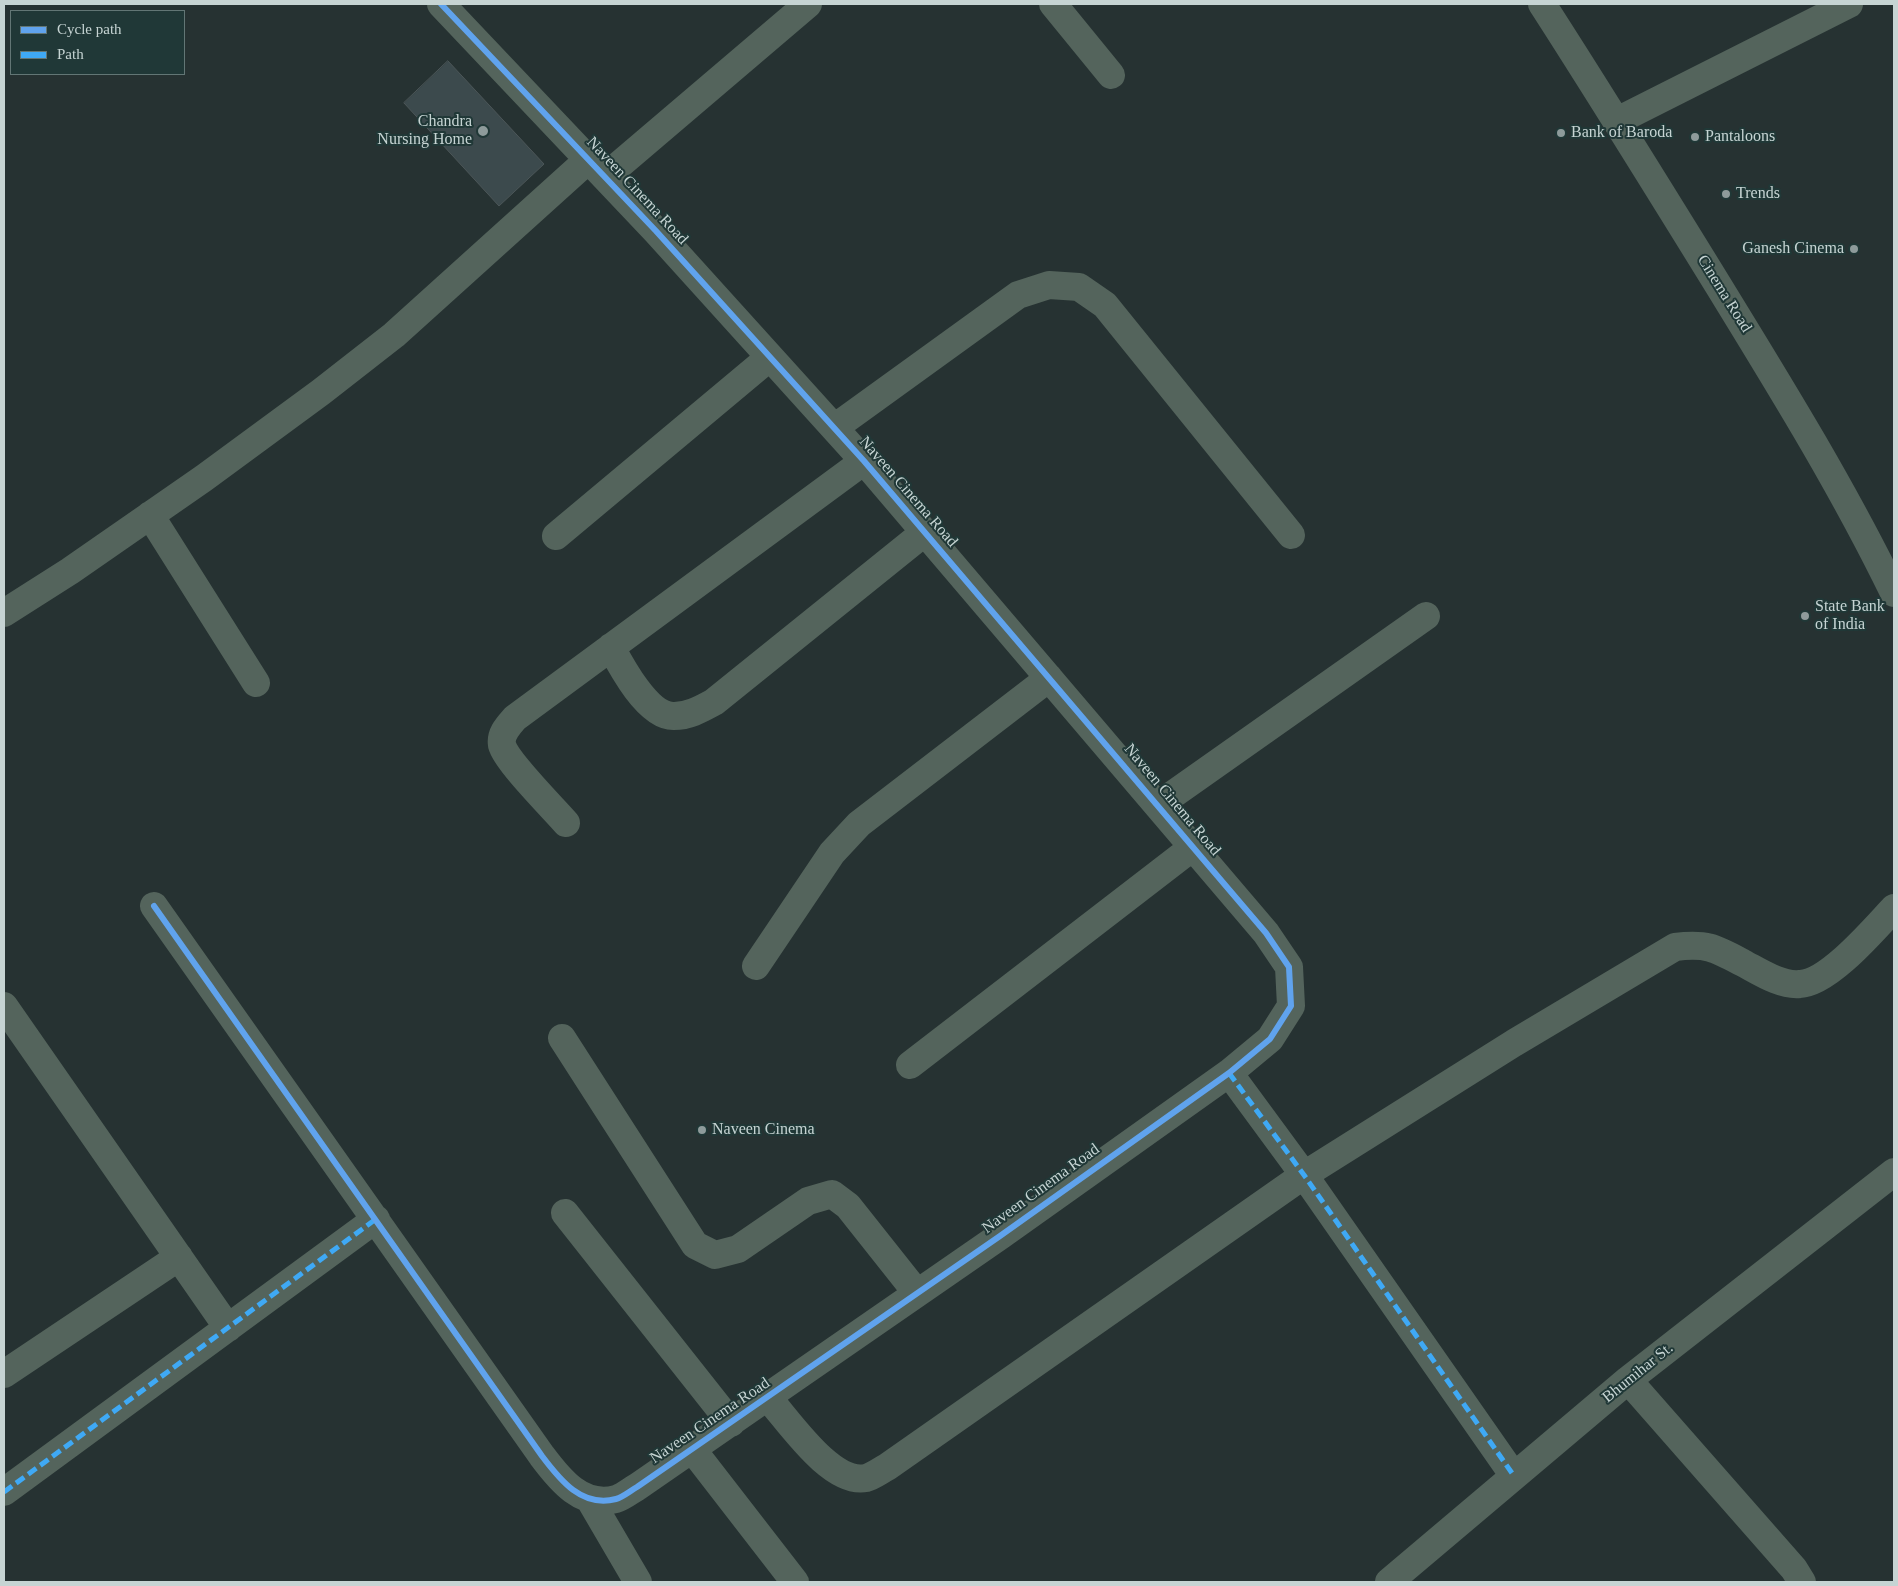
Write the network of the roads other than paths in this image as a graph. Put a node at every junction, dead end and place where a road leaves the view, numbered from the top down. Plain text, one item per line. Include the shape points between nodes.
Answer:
1 (441, 4) edge
2 (808, 4) edge
3 (1053, 4) edge
4 (1542, 4) edge
5 (1849, 4) edge
6 (1111, 75) dead end
7 (1617, 121) junction
8 (597, 168) junction
9 (770, 357) junction
10 (834, 428) junction
11 (864, 461) junction
12 (150, 516) junction
13 (925, 532) junction
14 (1291, 535) dead end
15 (556, 536) dead end
16 (1890, 574) edge
17 (4, 614) edge
18 (1426, 616) dead end
19 (611, 647) junction
20 (1049, 678) junction
21 (256, 683) dead end
22 (1158, 806) junction
23 (566, 823) dead end
24 (1194, 847) junction
25 (154, 906) dead end
26 (1894, 908) edge
27 (756, 966) dead end
28 (4, 1006) edge
29 (562, 1038) dead end
30 (910, 1065) dead end
31 (1228, 1073) junction
32 (1894, 1172) edge
33 (1304, 1175) junction
34 (565, 1213) dead end
35 (376, 1219) junction
36 (179, 1257) junction
37 (917, 1294) junction
38 (228, 1328) junction
39 (4, 1374) edge
40 (1628, 1380) junction
41 (768, 1398) junction
42 (731, 1424) junction
43 (692, 1450) junction
44 (1514, 1476) junction
45 (4, 1492) edge
46 (603, 1499) junction
47 (638, 1582) edge
48 (795, 1582) edge
49 (1389, 1582) edge
50 (1802, 1582) edge

1 - 8 street, Naveen Cinema Road
2 - 8 street
3 - 6 street
4 - 7 street, Cinema Road
5 - 7 street
7 - 16 street, Cinema Road via 1788,398
8 - 9 street, Naveen Cinema Road
8 - 12 street via 394,335 258,440
9 - 10 street, Naveen Cinema Road
9 - 15 street
10 - 11 street, Naveen Cinema Road
10 - 14 street via 1018,295 1049,285 1079,287 1105,305
11 - 13 street, Naveen Cinema Road
11 - 19 street
12 - 17 street
12 - 21 street
13 - 19 street via 714,702 692,713 672,716 654,707 633,687
13 - 20 street, Naveen Cinema Road
18 - 22 street
19 - 23 street via 515,718 504,730 502,745 511,760
20 - 22 street, Naveen Cinema Road
20 - 27 street via 859,824 832,853
22 - 24 street, Naveen Cinema Road
24 - 30 street
24 - 31 street, Naveen Cinema Road via 1266,932 1289,967 1291,1006 1270,1040
25 - 35 street
26 - 33 street via 1849,955 1822,976 1801,984 1772,978 1717,949 1698,944 1675,947 1514,1043
28 - 36 street
29 - 37 street via 695,1245 715,1254 738,1249 808,1201 832,1194 848,1206
31 - 33 street
31 - 37 street, Naveen Cinema Road
32 - 40 street, Bhumihar St.
33 - 41 street via 887,1467 866,1478 846,1476 829,1467
33 - 44 street
34 - 42 street
35 - 38 street
35 - 46 street via 564,1485
36 - 38 street
36 - 39 street
37 - 41 street, Naveen Cinema Road
38 - 45 street
40 - 44 street, Bhumihar St.
40 - 50 street
41 - 42 street, Naveen Cinema Road
42 - 43 street, Naveen Cinema Road
43 - 46 street, Naveen Cinema Road
43 - 48 street
44 - 49 street, Bhumihar St.
46 - 47 street

